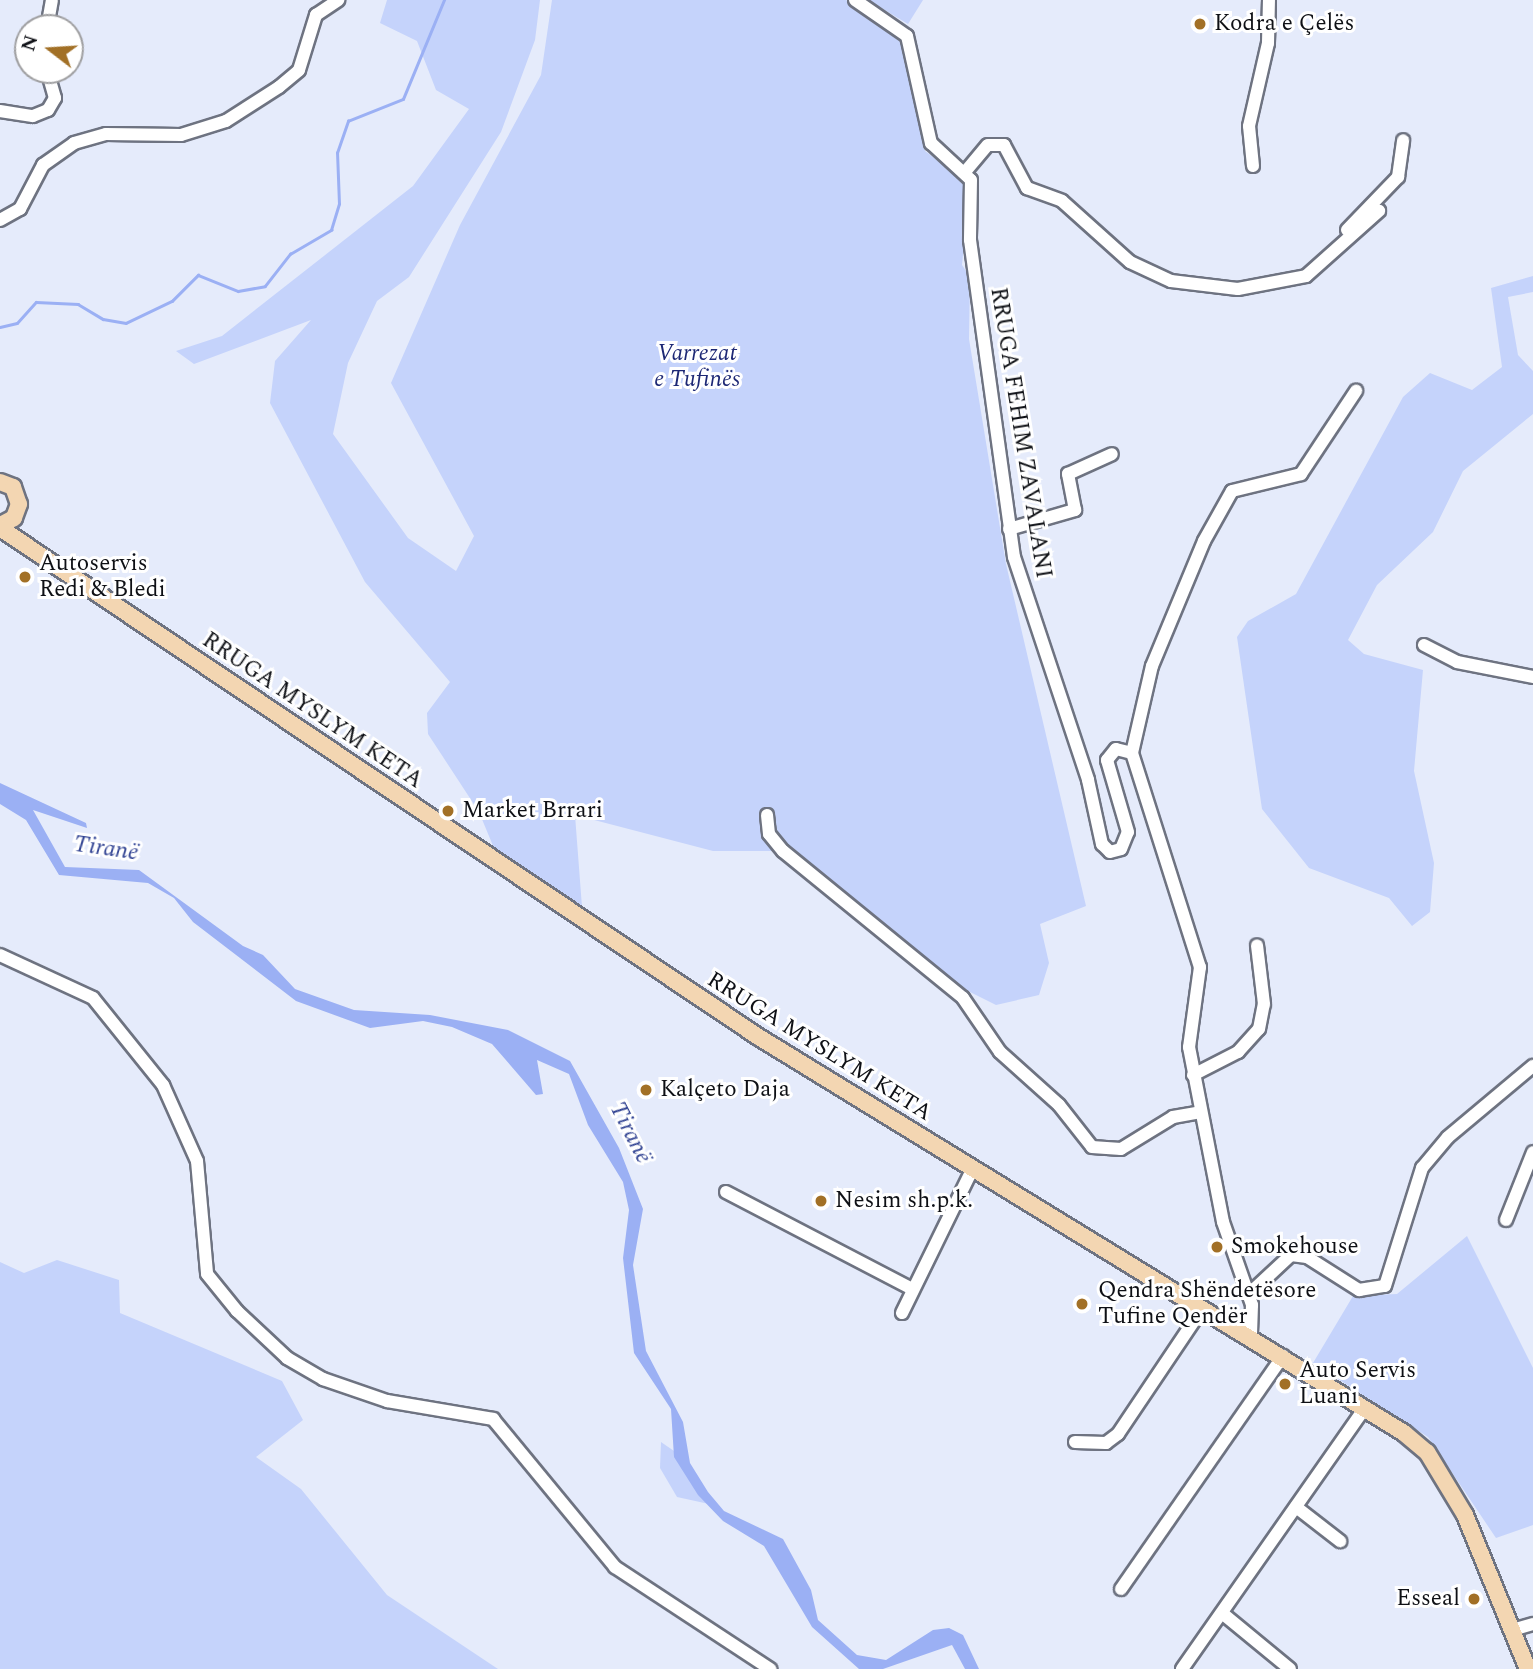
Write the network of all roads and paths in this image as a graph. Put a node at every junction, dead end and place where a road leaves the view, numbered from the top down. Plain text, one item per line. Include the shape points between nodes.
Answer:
1 (338, 0) edge
2 (855, 0) edge
3 (1269, 0) edge
4 (51, 84) edge
5 (0, 111) edge
6 (1403, 140) dead end
7 (1253, 166) dead end
8 (965, 172) junction
9 (1379, 211) dead end
10 (0, 220) edge
11 (1319, 267) junction
12 (1356, 391) dead end
13 (1112, 454) dead end
14 (1, 481) edge
15 (18, 511) junction
16 (0, 526) edge
17 (1009, 528) junction
18 (27, 545) junction
19 (1424, 645) dead end
20 (1533, 677) edge
21 (1132, 752) junction
22 (767, 815) dead end
23 (1256, 945) dead end
24 (0, 955) edge
25 (1533, 1066) edge
26 (1193, 1075) junction
27 (1201, 1112) junction
28 (1533, 1152) edge
29 (972, 1170) junction
30 (726, 1192) dead end
31 (1506, 1220) dead end
32 (912, 1289) junction
33 (1249, 1294) junction
34 (1202, 1310) junction
35 (902, 1312) dead end
36 (1251, 1337) junction
37 (1283, 1356) junction
38 (1365, 1408) junction
39 (1075, 1442) dead end
40 (1296, 1507) junction
41 (1340, 1541) dead end
42 (1121, 1589) dead end
43 (1222, 1612) junction
44 (1533, 1624) edge
45 (1513, 1630) junction
46 (770, 1669) edge
47 (1182, 1669) edge
48 (1290, 1669) edge
49 (1528, 1669) edge

1 - 10 street via 316,15 299,70 279,87 226,121 181,135 106,134 74,143 43,165 20,209
2 - 8 street via 906,36 931,144
3 - 7 street via 1269,33 1249,126
4 - 5 street via 55,98 48,110 33,116
6 - 11 street via 1398,177
8 - 11 street via 988,145 1004,145 1027,188 1062,201 1130,262 1171,281 1245,290 1299,279
8 - 17 street, RRUGA FEHIM ZAVALANI via 973,189 970,240
9 - 11 street
12 - 21 street via 1301,474 1232,491 1204,541 1152,666
13 - 17 street via 1068,474 1075,510
14 - 15 main road via 17,493
15 - 16 main road
15 - 18 main road
16 - 18 main road, RRUGA MYSLYM KETA
17 - 21 street, RRUGA FEHIM ZAVALANI via 1100,838 1110,852 1121,849 1128,832 1107,760 1116,749
18 - 29 main road, RRUGA MYSLYM KETA via 700,1000
19 - 20 street via 1457,662
21 - 26 street via 1200,967 1189,1033
22 - 27 street via 769,834 783,851 963,998 1000,1052 1059,1105 1092,1147 1121,1149 1173,1117
23 - 26 street via 1264,1003 1259,1029 1238,1052
24 - 46 street via 84,993 116,1023 163,1085 189,1135 200,1183 202,1259 224,1300 287,1358 323,1379 387,1401 493,1419 615,1567
25 - 33 street via 1448,1137 1422,1168 1385,1286 1359,1290 1291,1255
26 - 27 street
27 - 33 street via 1223,1222
28 - 31 street
29 - 32 street
29 - 34 main road, RRUGA MYSLYM KETA
30 - 32 street
32 - 35 street
33 - 36 street
34 - 36 main road, RRUGA MYSLYM KETA
34 - 39 street via 1118,1434 1106,1443
36 - 37 main road, RRUGA MYSLYM KETA
37 - 38 main road, RRUGA MYSLYM KETA
37 - 42 street
38 - 40 street
38 - 45 main road, RRUGA MYSLYM KETA via 1416,1442 1439,1470 1475,1534
40 - 41 street
40 - 43 street
43 - 47 street
43 - 48 street
44 - 45 street
45 - 49 main road, RRUGA MYSLYM KETA

